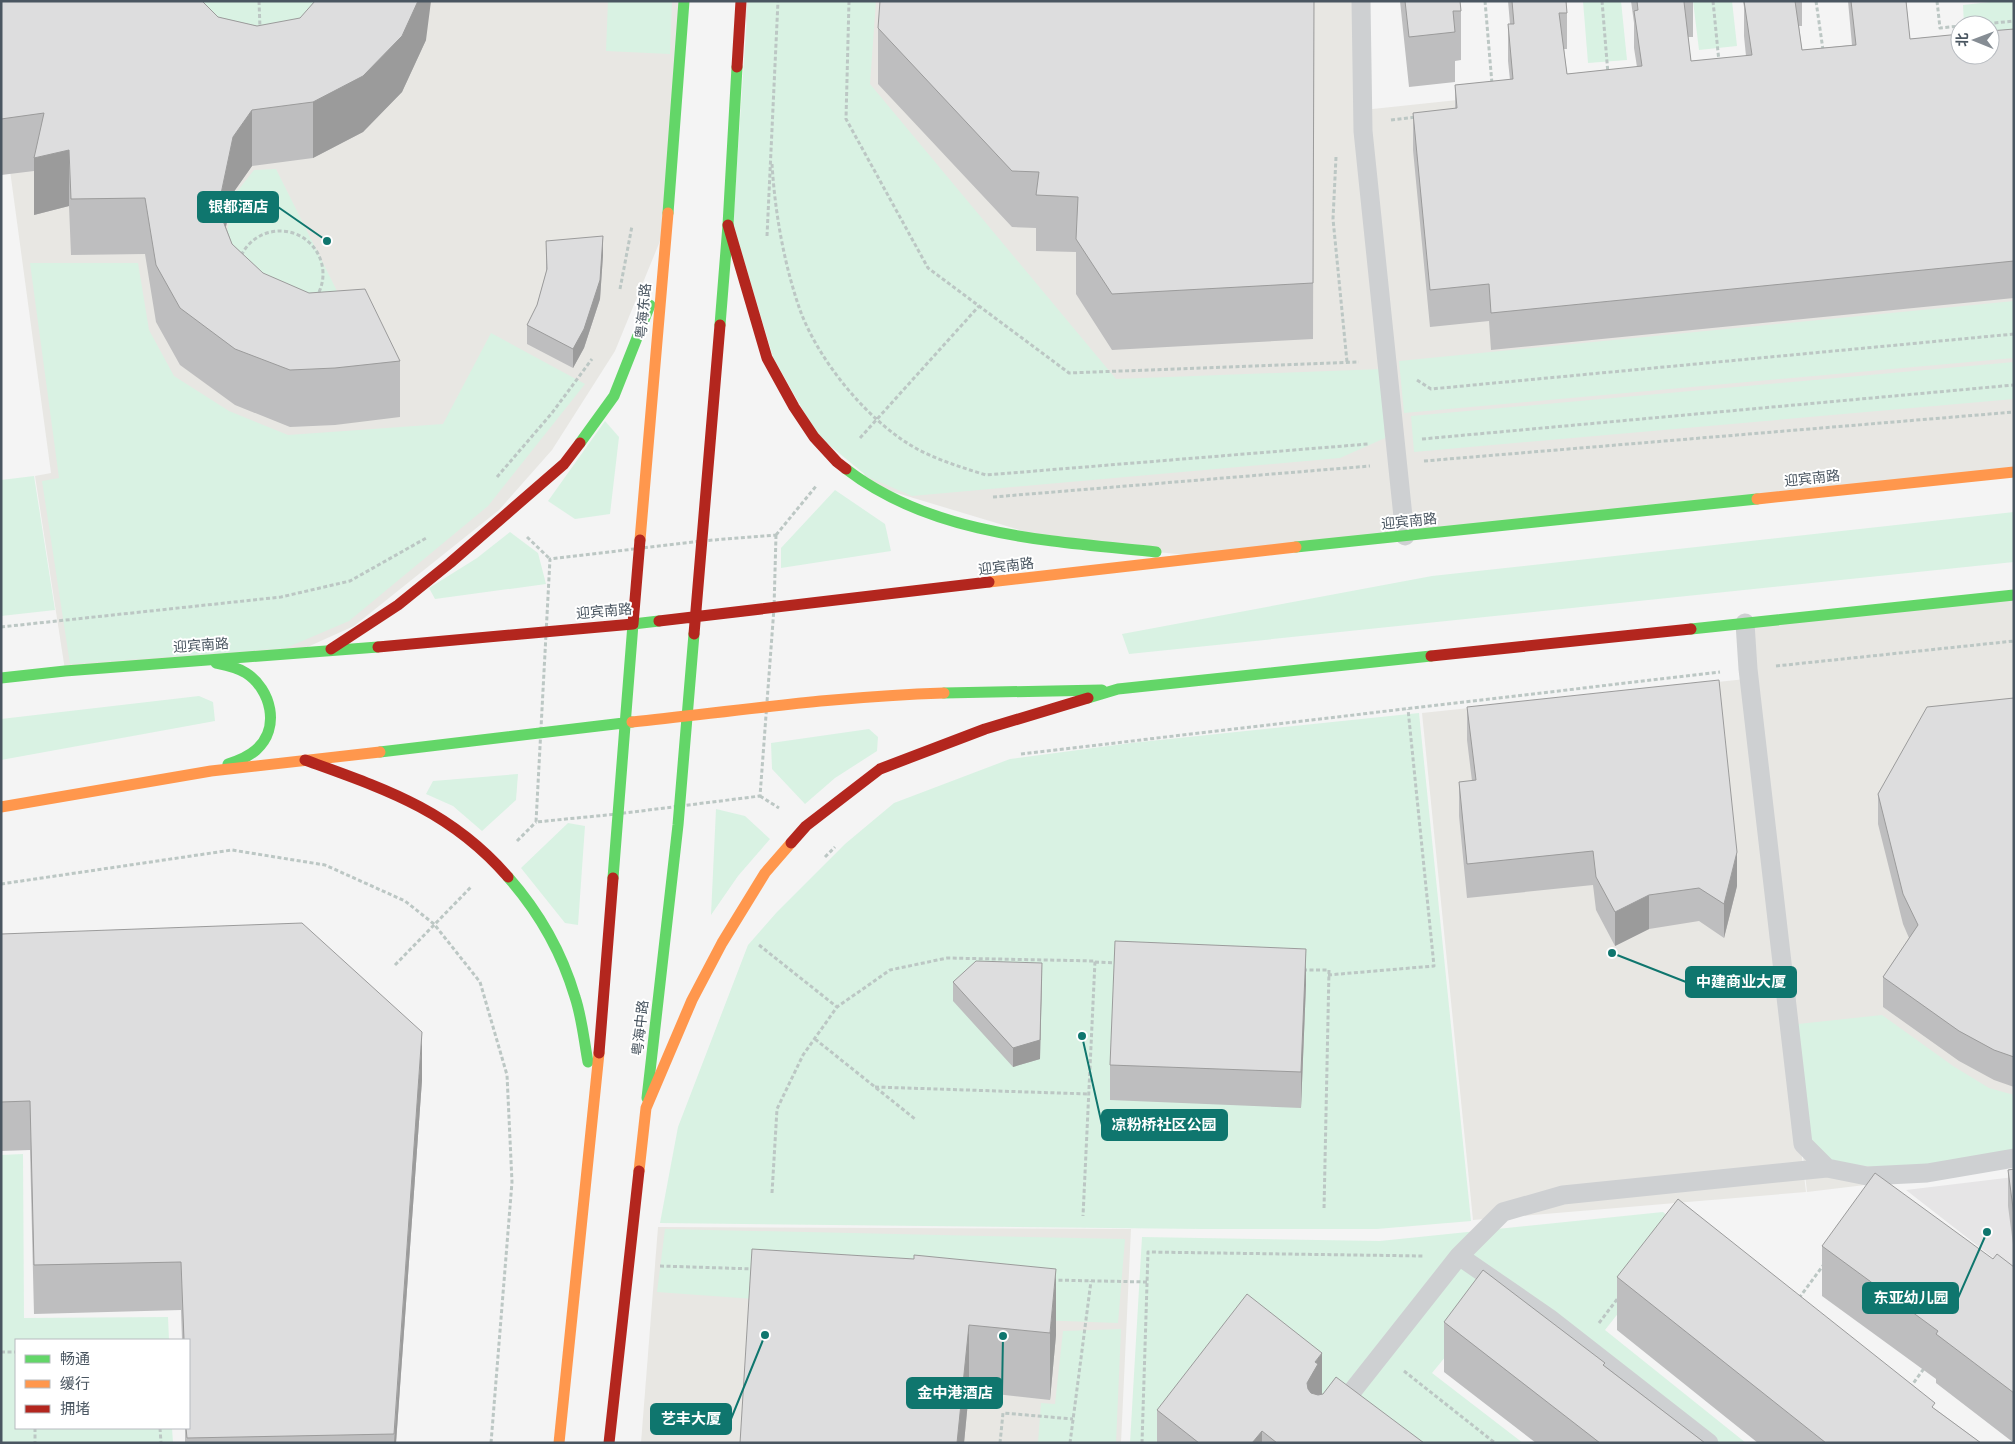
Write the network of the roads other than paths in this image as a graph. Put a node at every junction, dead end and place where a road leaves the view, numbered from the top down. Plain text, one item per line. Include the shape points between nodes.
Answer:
1 (684, 1) edge
2 (741, 1) edge
3 (1361, 1) edge
4 (728, 225) junction
5 (661, 278) junction
6 (2014, 472) edge
7 (1405, 536) junction
8 (1204, 557) junction
9 (2014, 595) edge
10 (695, 616) junction
11 (1744, 623) junction
12 (633, 624) junction
13 (329, 650) junction
14 (201, 660) junction
15 (1, 678) edge
16 (1118, 690) junction
17 (687, 717) junction
18 (624, 723) junction
19 (305, 760) junction
20 (211, 771) junction
21 (1, 807) edge
22 (595, 1100) junction
23 (646, 1108) junction
24 (2014, 1158) edge
25 (1826, 1168) junction
26 (1459, 1256) junction
27 (559, 1443) edge
28 (609, 1443) edge
29 (1318, 1443) edge
30 (1709, 1443) edge

1 - 5 main road, 粤海东路
2 - 4 main road
3 - 7 lane via 1363,131
4 - 8 main road via 768,358 794,407 814,437 837,462 867,485 928,512 989,530 1056,542
4 - 10 main road
5 - 12 main road, 粤海东路
5 - 13 main road via 614,396 564,464 398,605
6 - 7 main road, 迎宾南路
7 - 8 main road, 迎宾南路
8 - 10 main road, 迎宾南路
9 - 11 main road
10 - 12 main road, 迎宾南路
10 - 17 main road, 粤海中路
11 - 16 main road
11 - 25 lane via 1804,1144
12 - 13 main road, 迎宾南路
12 - 18 main road
13 - 14 main road, 迎宾南路
14 - 15 main road, 迎宾南路
14 - 20 main road via 234,666 249,674 262,686 271,702 271,722 265,741 248,756
16 - 17 main road via 918,694
16 - 23 main road via 985,729 880,769 806,826 765,873 722,943 692,1000
17 - 18 main road
17 - 23 main road, 粤海中路
18 - 19 main road
18 - 22 main road
19 - 20 main road
19 - 22 main road via 424,808 464,834 519,889 542,920 575,997
20 - 21 main road
22 - 27 main road
23 - 28 main road, 粤海中路
24 - 25 lane via 1927,1173 1867,1176
25 - 26 lane via 1563,1195 1503,1212
26 - 29 lane via 1354,1389
26 - 30 lane via 1549,1318

